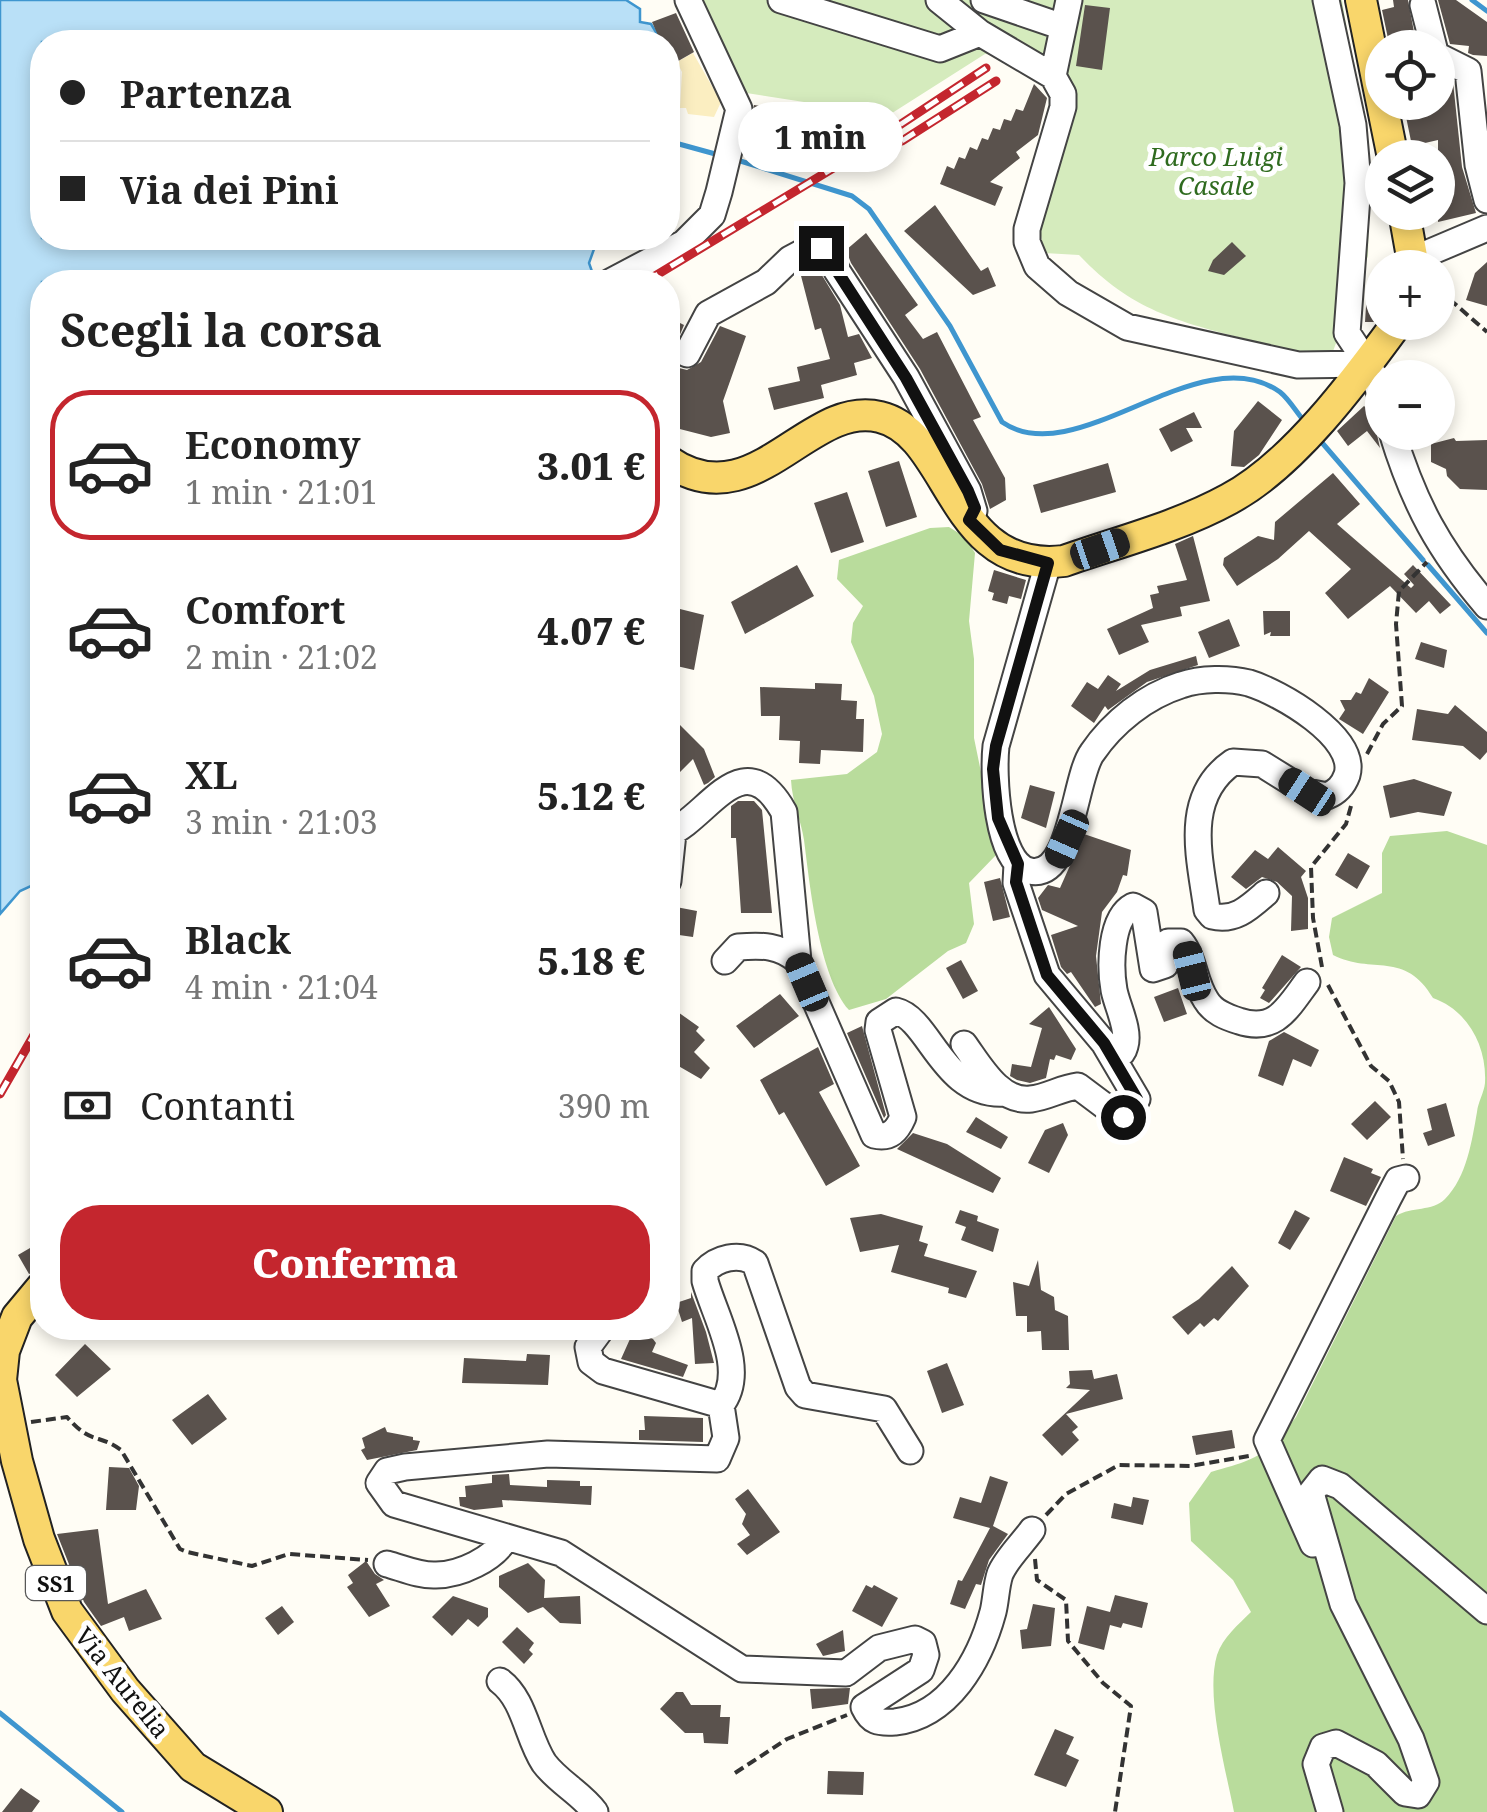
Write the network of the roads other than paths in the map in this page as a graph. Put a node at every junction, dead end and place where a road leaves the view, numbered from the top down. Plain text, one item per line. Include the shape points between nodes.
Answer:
1 (688, 0) edge
2 (781, 0) edge
3 (940, 0) edge
4 (984, 0) edge
5 (1069, 0) edge
6 (1326, 0) edge
7 (1361, 0) edge
8 (1424, 6) dead end
9 (1063, 28) junction
10 (1430, 30) edge
11 (980, 34) junction
12 (1455, 64) edge
13 (1053, 76) junction
14 (1389, 140) edge
15 (1487, 200) edge
16 (1487, 214) edge
17 (1487, 228) edge
18 (680, 244) edge
19 (1410, 247) edge
20 (671, 250) edge
21 (637, 270) edge
22 (687, 354) dead end
23 (1365, 360) edge
24 (1365, 364) edge
25 (1365, 367) edge
26 (1399, 450) edge
27 (680, 470) edge
28 (969, 520) junction
29 (1048, 563) junction
30 (1487, 606) edge
31 (680, 824) edge
32 (1018, 864) junction
33 (1266, 893) dead end
34 (725, 961) dead end
35 (798, 961) junction
36 (1306, 982) dead end
37 (964, 1044) dead end
38 (1114, 1058) junction
39 (1005, 1093) junction
40 (1406, 1178) road end
41 (30, 1301) edge
42 (593, 1340) edge
43 (721, 1404) junction
44 (910, 1450) dead end
45 (1032, 1530) road end
46 (506, 1538) junction
47 (387, 1564) road end
48 (1335, 1570) junction
49 (1487, 1611) edge
50 (500, 1681) dead end
51 (266, 1812) edge
52 (595, 1812) edge
53 (1330, 1812) edge

1 - 18 street via 740,109 720,192 704,227
2 - 11 street via 940,48
3 - 11 street
4 - 9 street
5 - 9 street
6 - 23 street via 1353,125 1358,183 1347,334
7 - 14 main road
8 - 10 street
9 - 13 street
11 - 13 street
12 - 15 street via 1468,71
13 - 24 street via 1063,107 1027,229 1037,266 1127,327 1298,365
16 - 19 street
17 - 19 street via 1428,253
20 - 21 street
22 - 28 street via 708,314 766,282 790,259 812,248 828,250 968,491 975,508
25 - 29 main road via 1268,471 1230,498
26 - 30 street via 1441,549
27 - 28 main road via 728,477 868,415 884,418 916,442
28 - 29 main road via 1000,550
29 - 32 street via 993,769 998,818
31 - 35 street via 718,791 738,784 759,784 776,796 784,812
32 - 33 street via 1030,871 1056,862 1082,770 1117,724 1182,684 1247,683 1318,720 1349,767 1345,782 1327,796 1307,792 1262,764 1233,762 1217,776 1199,811 1196,836 1207,910 1228,918
32 - 38 street via 1016,882 1047,975
34 - 35 street via 738,947 761,945
35 - 39 street via 874,1135 889,1136 903,1117 878,1030 896,1011 913,1019 937,1056 964,1079
36 - 38 street via 1269,1024 1256,1027 1219,1014 1207,1002 1182,942 1168,942 1166,965 1153,969 1144,912 1132,906 1122,914 1116,936 1114,986 1126,1038
37 - 39 street
38 - 39 street via 1137,1099 1123,1117 1078,1086 1028,1100
40 - 48 street via 1398,1180 1267,1440 1316,1552
41 - 51 main road, Via Aurelia / SS1 via 4,1351 1,1380 40,1539 67,1610 193,1767
42 - 43 street via 591,1362 604,1371
43 - 44 street via 731,1376 729,1351 705,1272 719,1260 747,1258 755,1263 804,1395 884,1409
43 - 46 street via 726,1438 716,1459 548,1454 405,1467 381,1476 394,1504
45 - 46 street via 1001,1571 992,1615 960,1683 943,1702 902,1721 880,1723 864,1706 921,1670 926,1654 915,1639 880,1648 846,1673 742,1669 561,1553
46 - 47 street via 493,1554 452,1573 433,1576
48 - 49 street via 1311,1493 1322,1479 1340,1486
48 - 53 street via 1343,1604 1426,1782 1418,1796 1404,1792 1376,1764 1336,1743 1323,1747 1316,1764
50 - 52 street via 546,1766

